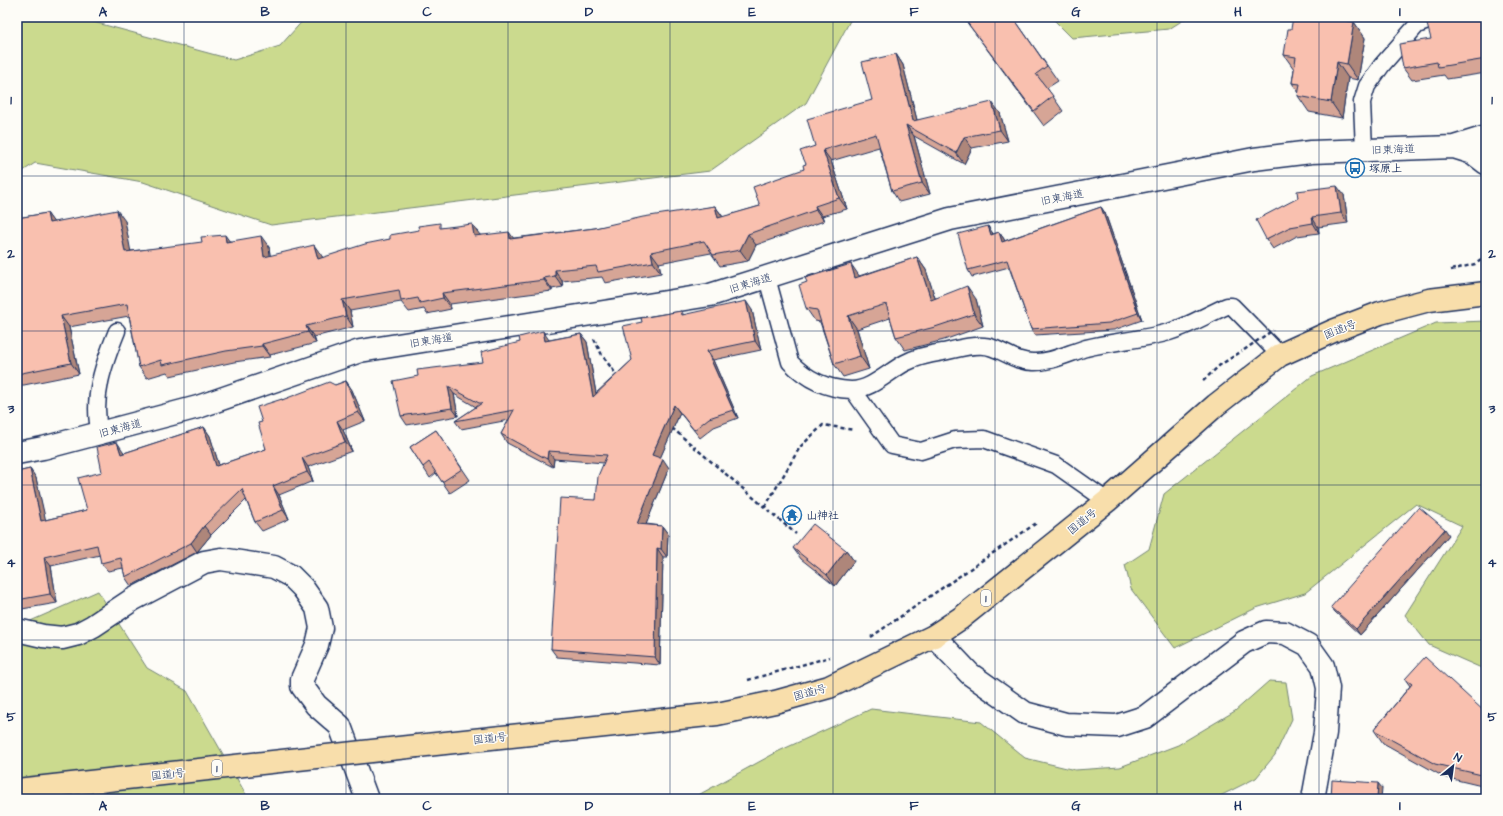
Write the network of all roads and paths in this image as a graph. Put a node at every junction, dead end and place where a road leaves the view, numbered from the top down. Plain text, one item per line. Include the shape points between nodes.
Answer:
1 (1438, 17) edge
2 (1417, 21) edge
3 (1486, 137) edge
4 (1454, 147) junction
5 (1364, 150) junction
6 (1486, 163) edge
7 (767, 278) junction
8 (1486, 293) edge
9 (587, 315) junction
10 (1273, 330) dead end
11 (117, 331) dead end
12 (1280, 355) junction
13 (619, 379) edge
14 (1197, 387) dead end
15 (853, 390) junction
16 (668, 425) edge
17 (858, 430) dead end
18 (100, 433) junction
19 (17, 453) edge
20 (1107, 501) junction
21 (765, 507) junction
22 (1040, 520) dead end
23 (796, 534) dead end
24 (17, 630) edge
25 (934, 636) junction
26 (867, 640) dead end
27 (833, 656) dead end
28 (744, 681) dead end
29 (17, 790) edge
30 (367, 799) edge
31 (1312, 799) edge

1 - 2 lane
2 - 5 lane via 1367,86 1362,102
3 - 4 street, 旧東海道
4 - 5 street, 旧東海道
4 - 6 street via 1473,153
5 - 7 street, 旧東海道 via 1311,152 1254,159 950,219
7 - 9 street, 旧東海道 via 710,295
7 - 15 lane via 790,362 798,371 824,386
8 - 12 highway, 国道1号 / 1 via 1429,300 1380,313
9 - 13 path via 602,355
9 - 18 street, 旧東海道 via 360,351 198,407
10 - 14 path, bridge via 1220,365
11 - 18 lane via 101,378 96,404
12 - 15 lane via 1232,306 1227,306 1170,332 1086,348 1034,362 1008,357 984,346 917,358 860,389
12 - 20 highway, 国道1号 / 1 via 1216,405
15 - 20 lane via 892,445 920,451 956,440 984,439 1056,465
16 - 21 path
17 - 21 path via 823,425 800,447
18 - 19 street, 旧東海道
20 - 25 highway, 国道1号 / 1 via 961,618
21 - 23 path
22 - 26 path
24 - 30 street via 62,638 78,634 132,600 204,562 221,558 274,567 291,576 317,608 321,628 317,645 302,679 302,686 316,705 340,726
25 - 29 highway, 国道1号 / 1, bridge via 829,687 776,702 717,714
25 - 31 street via 970,674 1025,713 1066,724 1117,726 1145,717 1244,642 1266,632 1284,633 1308,645 1323,666 1328,688 1326,733
27 - 28 path

